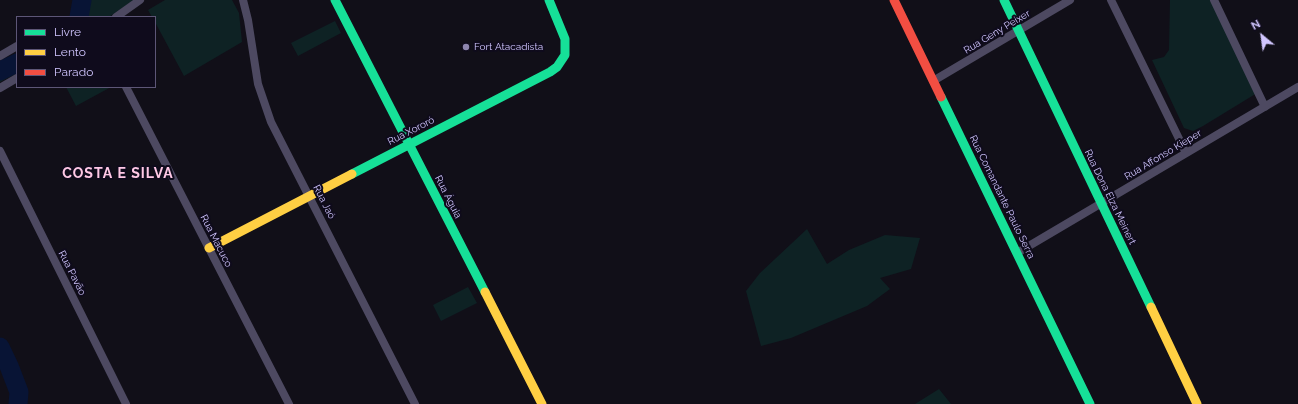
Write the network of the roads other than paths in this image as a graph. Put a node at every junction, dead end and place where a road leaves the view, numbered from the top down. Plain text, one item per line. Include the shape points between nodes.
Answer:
1 (140, 0) edge
2 (243, 0) edge
3 (334, 0) edge
4 (548, 0) edge
5 (894, 0) edge
6 (1004, 0) edge
7 (1070, 0) edge
8 (1112, 0) edge
9 (1214, 0) edge
10 (117, 16) edge
11 (1018, 31) junction
12 (16, 47) edge
13 (0, 56) edge
14 (16, 79) edge
15 (933, 81) junction
16 (1298, 87) edge
17 (0, 88) edge
18 (127, 88) edge
19 (1265, 106) junction
20 (409, 145) junction
21 (0, 152) edge
22 (1186, 153) junction
23 (309, 196) junction
24 (1101, 204) junction
25 (209, 248) junction
26 (1017, 253) junction
27 (126, 404) edge
28 (289, 404) edge
29 (415, 404) edge
30 (542, 404) edge
31 (1090, 404) edge
32 (1197, 404) edge

1 - 10 street
2 - 23 street, Rua Jaó via 258,84 264,103
3 - 20 street, Rua Águia
4 - 20 street, Rua Xororó via 565,39 565,55 557,67
5 - 15 street, Rua Comandante Paulo Serra
6 - 11 street, Rua Dona Elza Meinert
7 - 11 street, Rua Geny Peixer
8 - 22 street
9 - 19 street
11 - 15 street, Rua Geny Peixer
11 - 24 street, Rua Dona Elza Meinert
12 - 13 street
14 - 17 street
15 - 26 street, Rua Comandante Paulo Serra
16 - 19 street, Rua Affonso Kieper
18 - 25 street, Rua Macuco
19 - 22 street, Rua Affonso Kieper
20 - 23 street, Rua Xororó
20 - 30 street, Rua Águia
21 - 27 street, Rua Pavão
22 - 24 street, Rua Affonso Kieper
23 - 25 street, Rua Xororó
23 - 29 street, Rua Jaó
24 - 26 street, Rua Affonso Kieper
24 - 32 street, Rua Dona Elza Meinert
25 - 28 street, Rua Macuco
26 - 31 street, Rua Comandante Paulo Serra

